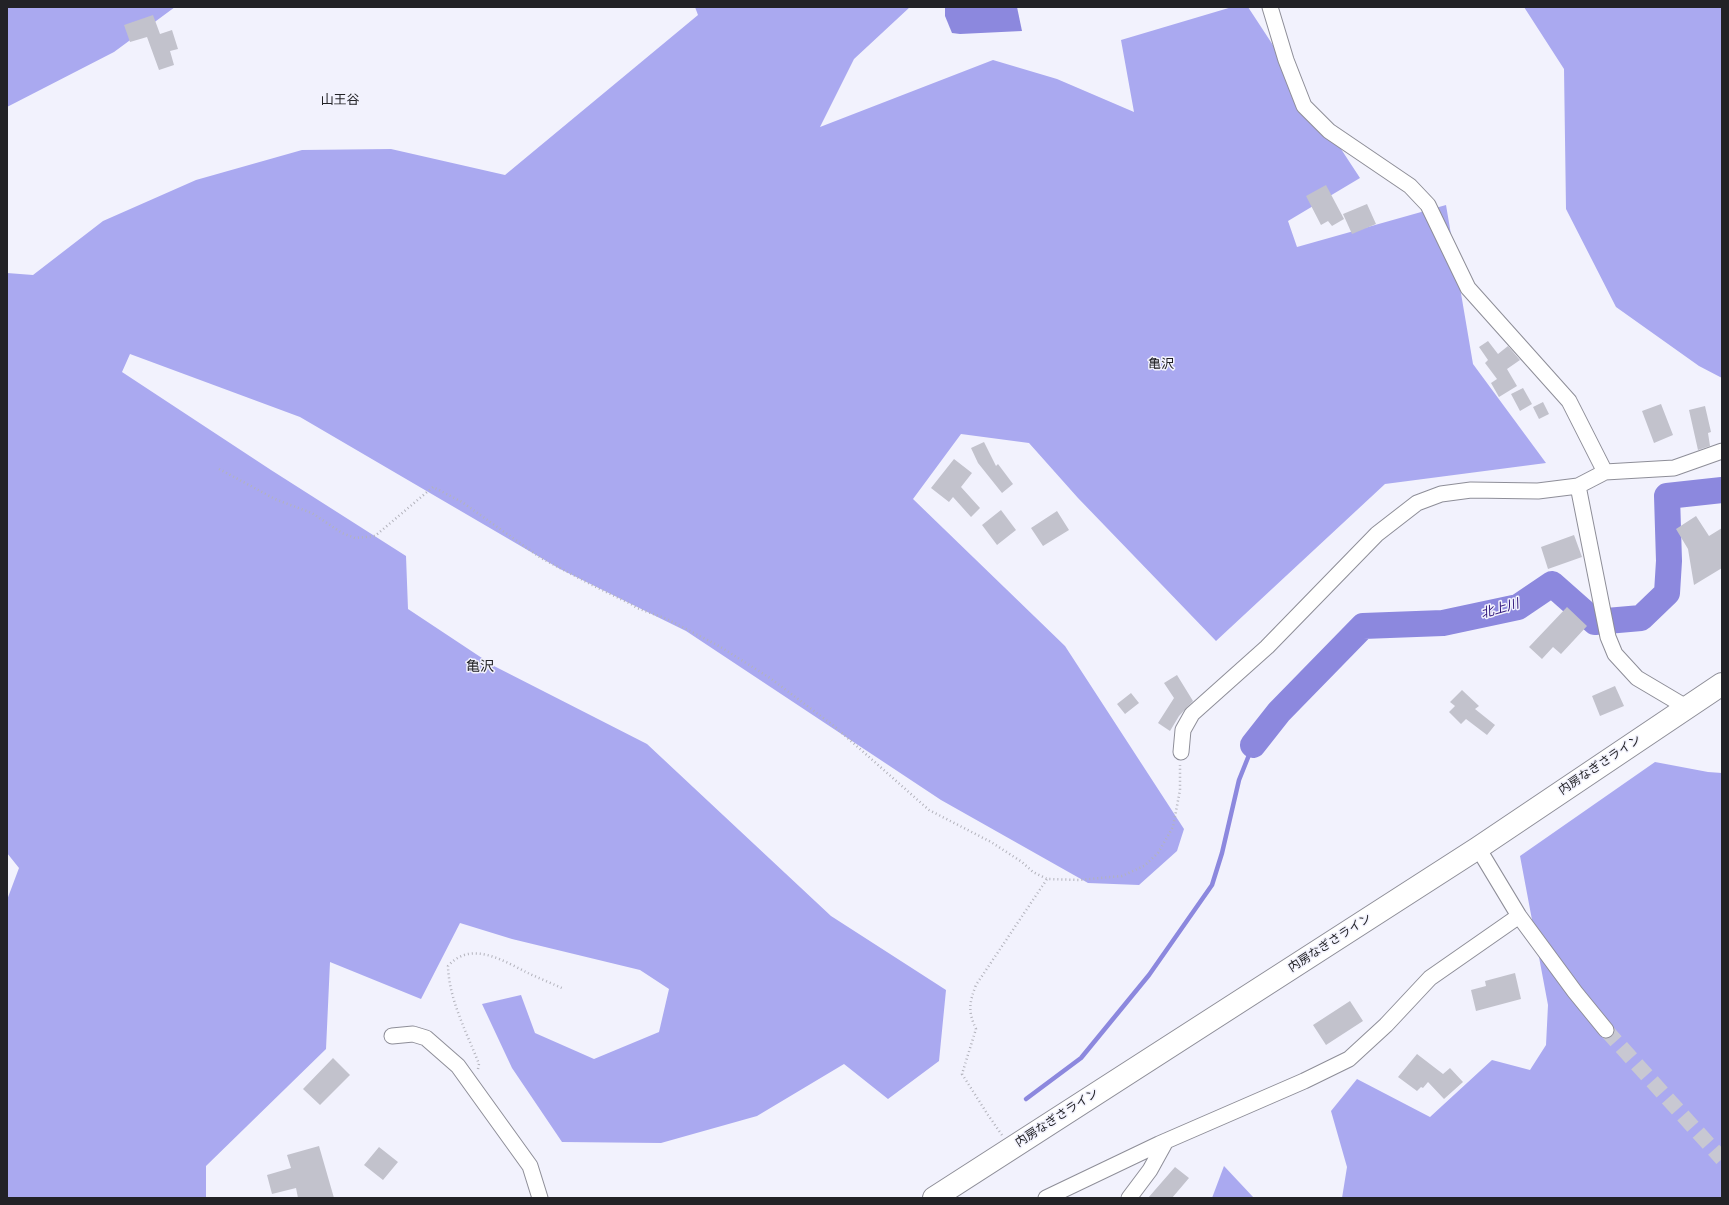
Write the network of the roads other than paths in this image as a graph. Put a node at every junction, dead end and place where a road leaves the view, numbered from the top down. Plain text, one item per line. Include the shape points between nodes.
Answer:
1 (1270, 7) edge
2 (1722, 451) edge
3 (1605, 472) junction
4 (1578, 486) junction
5 (1722, 684) edge
6 (1686, 707) junction
7 (1181, 752) road end
8 (1478, 848) junction
9 (1519, 916) junction
10 (1606, 1030) tunnel mouth
11 (392, 1036) dead end
12 (1166, 1141) junction
13 (540, 1198) edge
14 (934, 1198) edge
15 (1046, 1198) edge
16 (1129, 1198) edge

1 - 3 street via 1286,60 1304,106 1329,131 1410,186 1428,205 1468,288 1569,401
2 - 3 street via 1674,468
3 - 4 street
4 - 6 street via 1608,637 1615,654 1637,678
4 - 7 street via 1538,491 1470,490 1441,494 1417,503 1377,534 1266,647 1192,714 1184,730
5 - 6 highway, 内房なぎさライン
6 - 8 highway, 内房なぎさライン
8 - 9 street
8 - 14 highway, 内房なぎさライン
9 - 10 street
9 - 12 street via 1430,978 1386,1025 1349,1059
11 - 13 street via 413,1034 426,1038 458,1066 530,1166
12 - 15 street
12 - 16 street via 1150,1170

